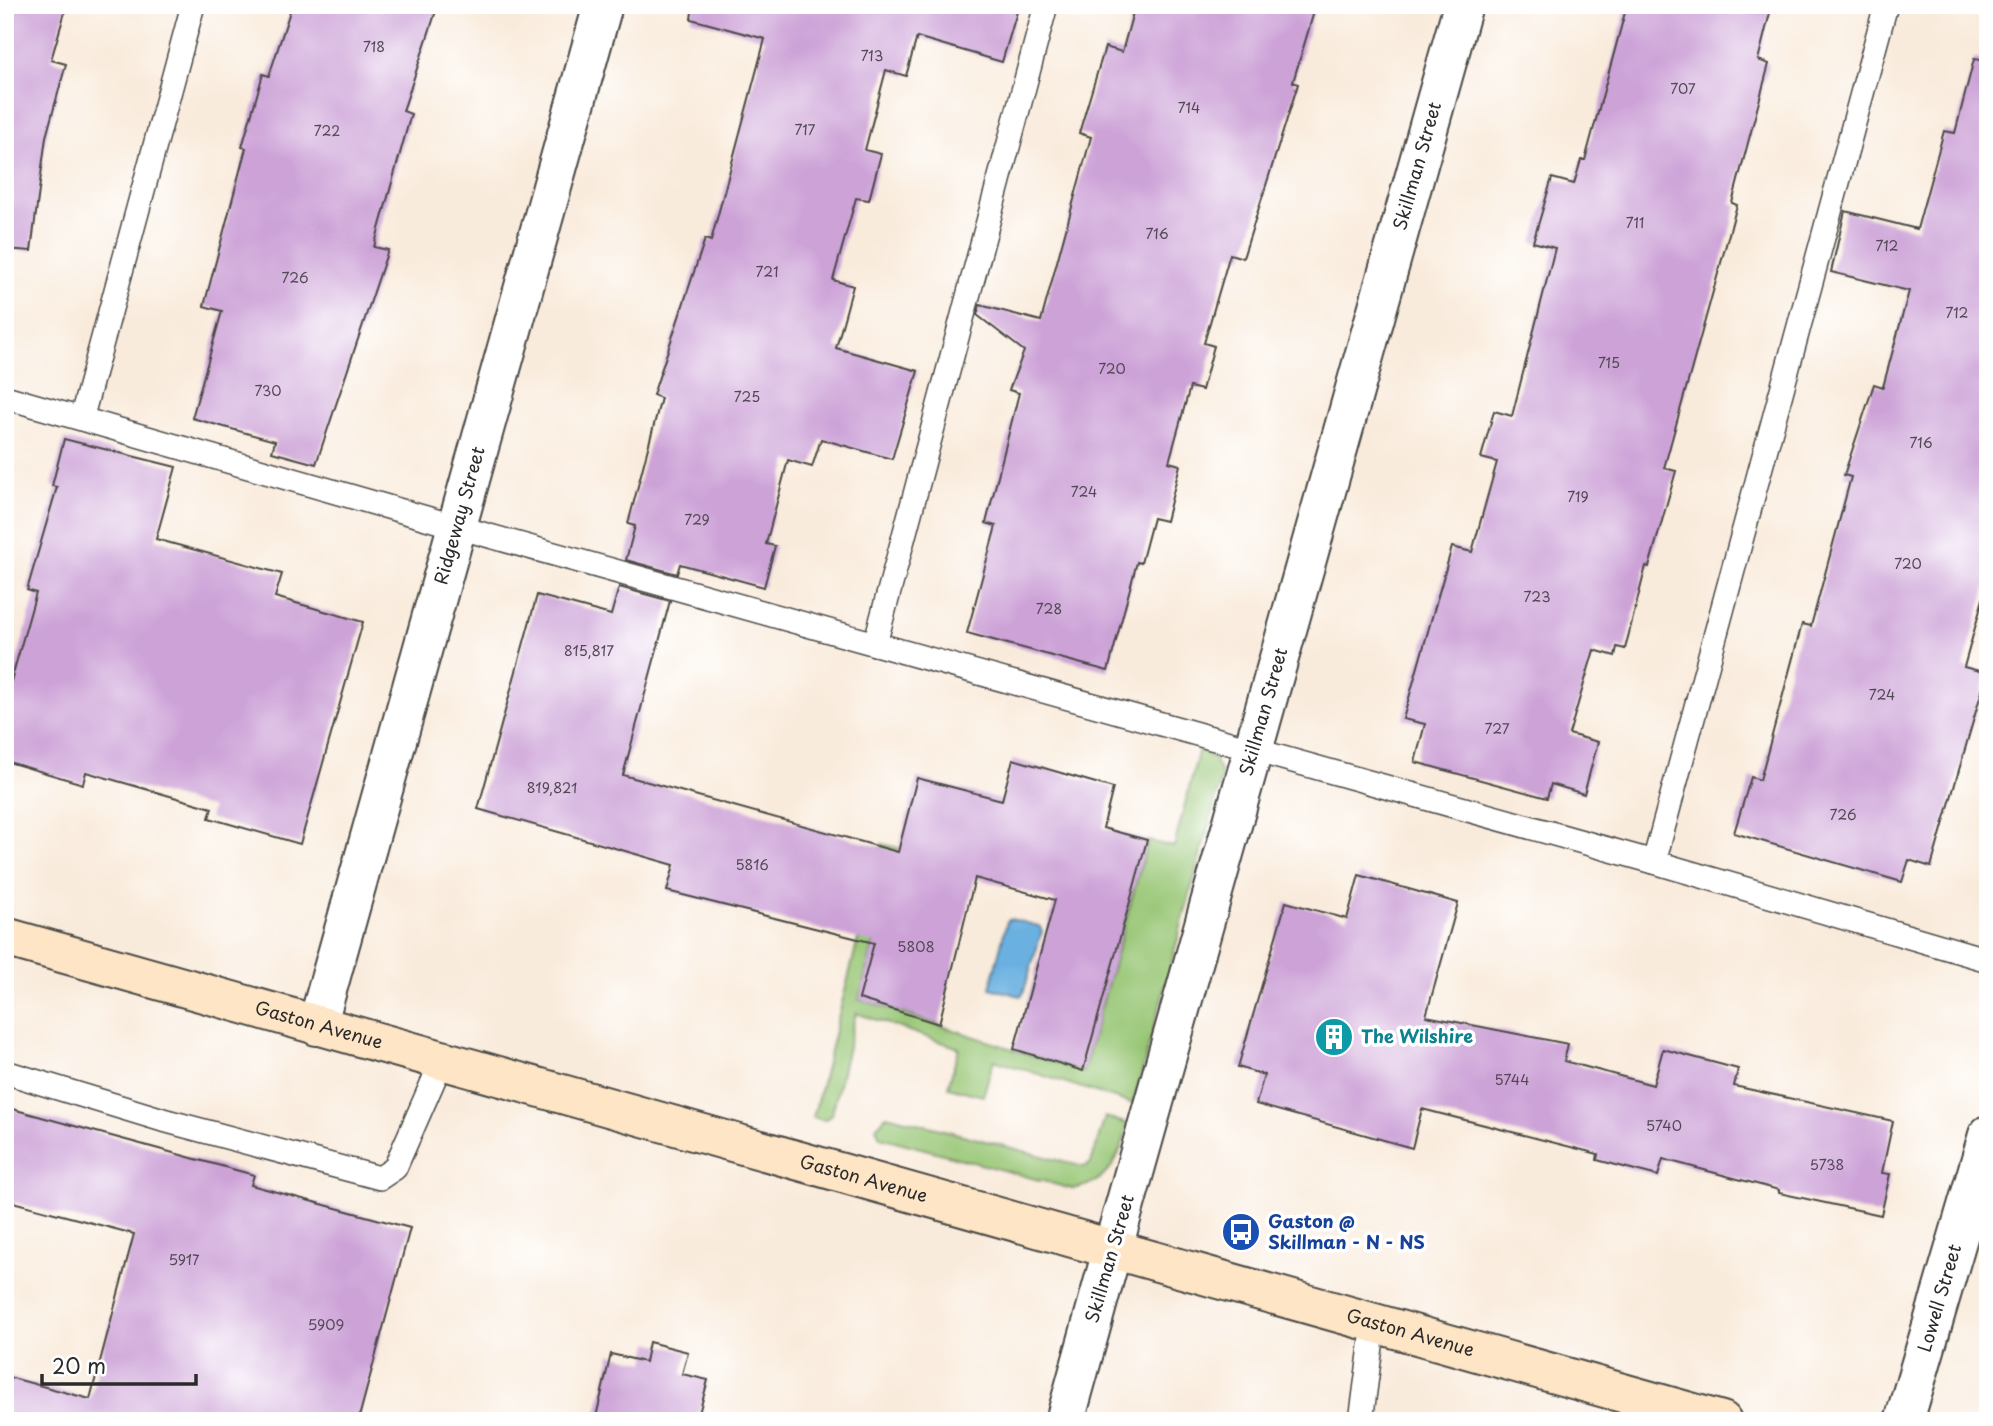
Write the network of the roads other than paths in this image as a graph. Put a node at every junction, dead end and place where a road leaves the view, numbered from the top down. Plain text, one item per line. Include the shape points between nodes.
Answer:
1 (193, 5) edge
2 (603, 5) edge
3 (1046, 5) edge
4 (1463, 5) edge
5 (1886, 5) edge
6 (5, 397) edge
7 (82, 416) junction
8 (454, 526) junction
9 (876, 644) junction
10 (1253, 750) junction
11 (1654, 862) junction
12 (5, 937) edge
13 (1988, 960) edge
14 (317, 1026) junction
15 (443, 1062) junction
16 (5, 1072) edge
17 (1988, 1135) edge
18 (1112, 1251) junction
19 (1374, 1324) junction
20 (1065, 1421) edge
21 (1361, 1421) edge
22 (1722, 1421) edge
23 (1904, 1421) edge

1 - 7 lane
2 - 8 street, Ridgeway Street
3 - 9 lane
4 - 10 street, Skillman Street
5 - 11 lane
6 - 7 lane
7 - 8 lane
8 - 9 lane
8 - 14 street, Ridgeway Street
9 - 10 lane
10 - 11 lane
10 - 18 street, Skillman Street
11 - 13 lane
12 - 14 main road, Gaston Avenue
14 - 15 main road, Gaston Avenue
15 - 16 lane via 395,1168 380,1178
15 - 18 main road, Gaston Avenue
17 - 23 street, Lowell Street
18 - 19 main road, Gaston Avenue
18 - 20 street, Skillman Street
19 - 21 lane
19 - 22 main road, Gaston Avenue

